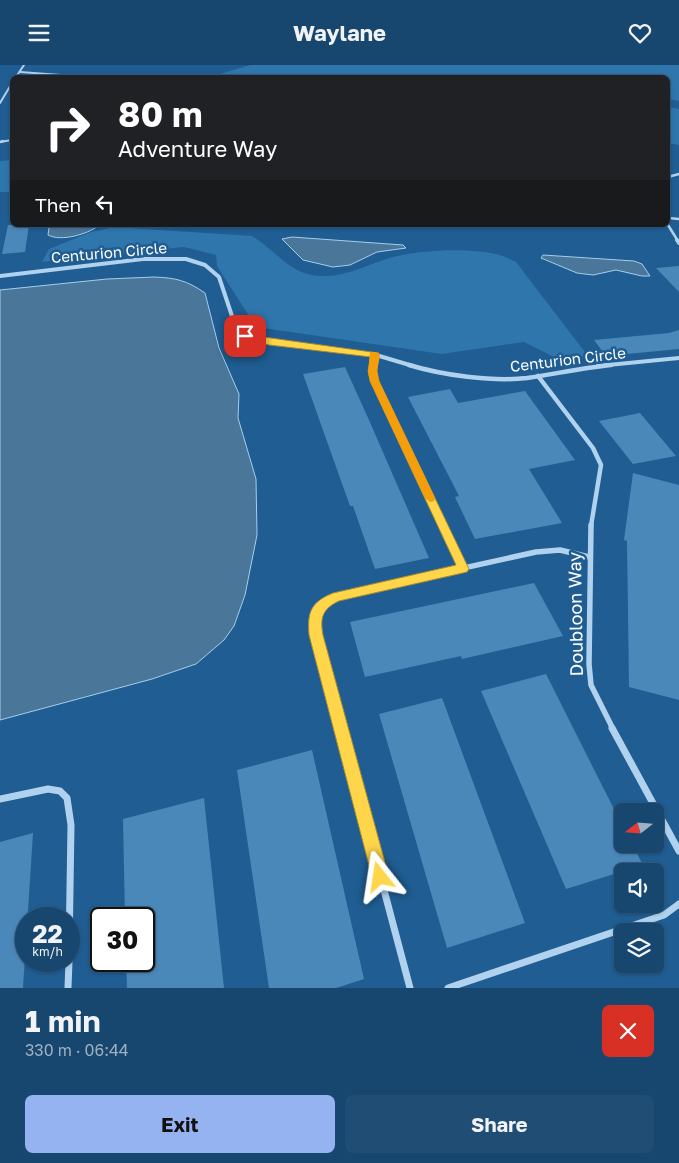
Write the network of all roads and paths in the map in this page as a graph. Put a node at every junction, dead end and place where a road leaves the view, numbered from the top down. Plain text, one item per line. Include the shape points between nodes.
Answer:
1 (24, 65) edge
2 (20, 72) junction
3 (56, 74) joint
4 (18, 75) edge
5 (67, 75) edge
6 (10, 86) edge
7 (0, 103) edge
8 (669, 227) edge
9 (679, 243) edge
10 (0, 276) edge
11 (376, 355) junction
12 (679, 359) edge
13 (538, 376) junction
14 (589, 557) junction
15 (463, 569) junction
16 (0, 799) edge
17 (679, 851) edge
18 (679, 904) edge
19 (70, 907) edge
20 (69, 972) edge
21 (68, 988) edge
22 (410, 988) edge
23 (448, 988) edge

1 - 2 street
2 - 3 street
2 - 4 street
3 - 5 street
6 - 7 street
8 - 9 street
10 - 11 street, Centurion Circle via 142,259 186,259 205,265 219,277 236,328 245,336
11 - 13 street, Centurion Circle via 464,377 510,379
11 - 15 street via 372,371 375,381
12 - 13 street, Centurion Circle via 580,368
13 - 14 street, Doubloon Way via 593,448 601,465
14 - 15 street via 560,550 548,551
14 - 17 street, Doubloon Way via 589,664 592,685
15 - 22 street via 337,596 317,609 314,622
16 - 19 street via 48,789 60,791 67,799 71,810
18 - 23 street via 664,915
20 - 21 street

